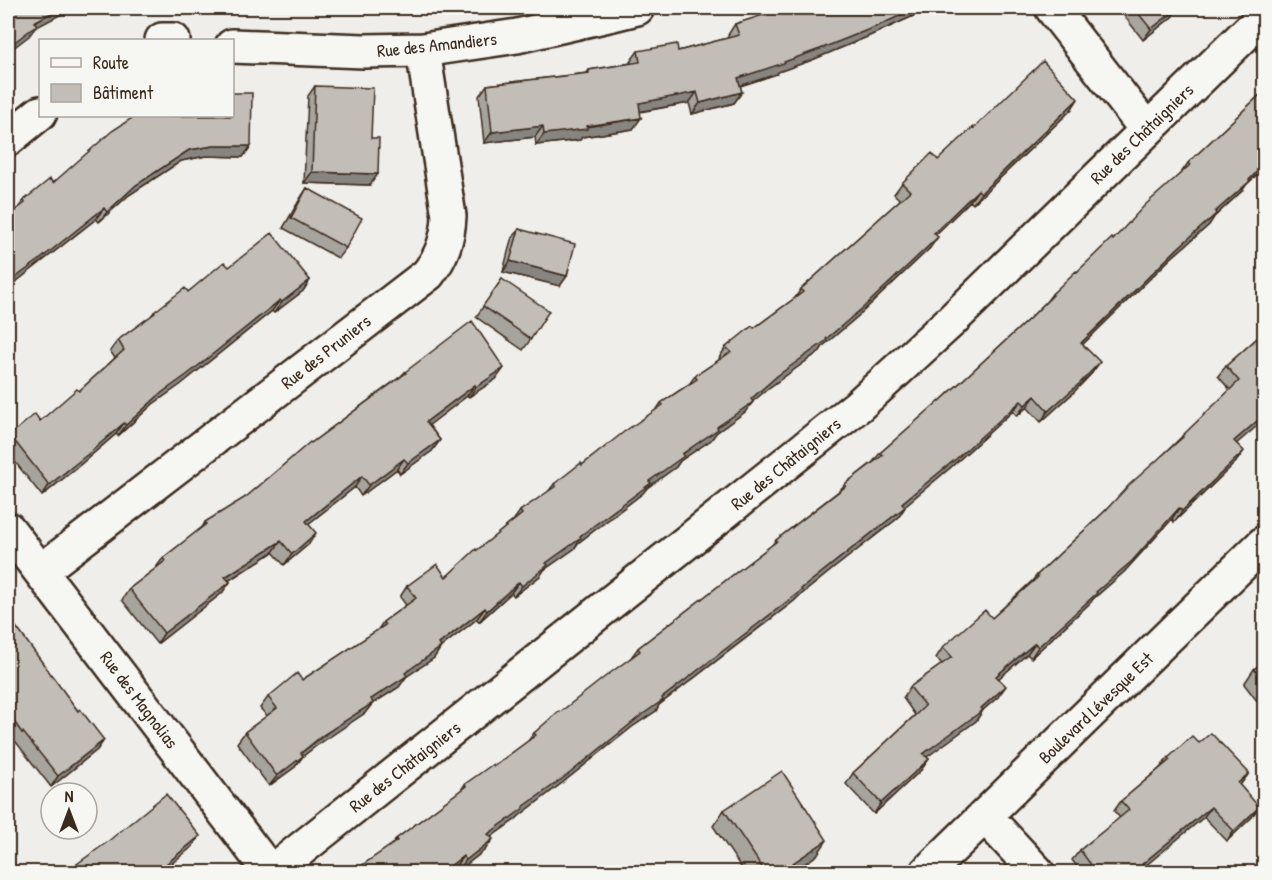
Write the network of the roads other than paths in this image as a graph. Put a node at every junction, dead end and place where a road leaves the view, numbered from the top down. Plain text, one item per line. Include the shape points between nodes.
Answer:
1 (637, 8) edge
2 (1052, 8) edge
3 (1264, 16) edge
4 (234, 46) edge
5 (423, 50) junction
6 (39, 114) edge
7 (1147, 130) junction
8 (8, 139) edge
9 (8, 529) edge
10 (1264, 543) edge
11 (41, 571) junction
12 (986, 816) junction
13 (271, 873) edge
14 (927, 873) edge
15 (1036, 873) edge

1 - 5 street, Rue des Amandiers via 517,36
2 - 7 street
3 - 7 street, Rue des Châtaigniers
4 - 5 street, Rue des Amandiers
5 - 11 street, Rue des Pruniers via 449,216 446,241 428,274
6 - 8 street
7 - 13 street, Rue des Châtaigniers via 858,406
9 - 11 street, Rue des Magnolias
10 - 12 street, Boulevard Lévesque Est
11 - 13 street, Rue des Magnolias
12 - 14 street, Boulevard Lévesque Est
12 - 15 street

